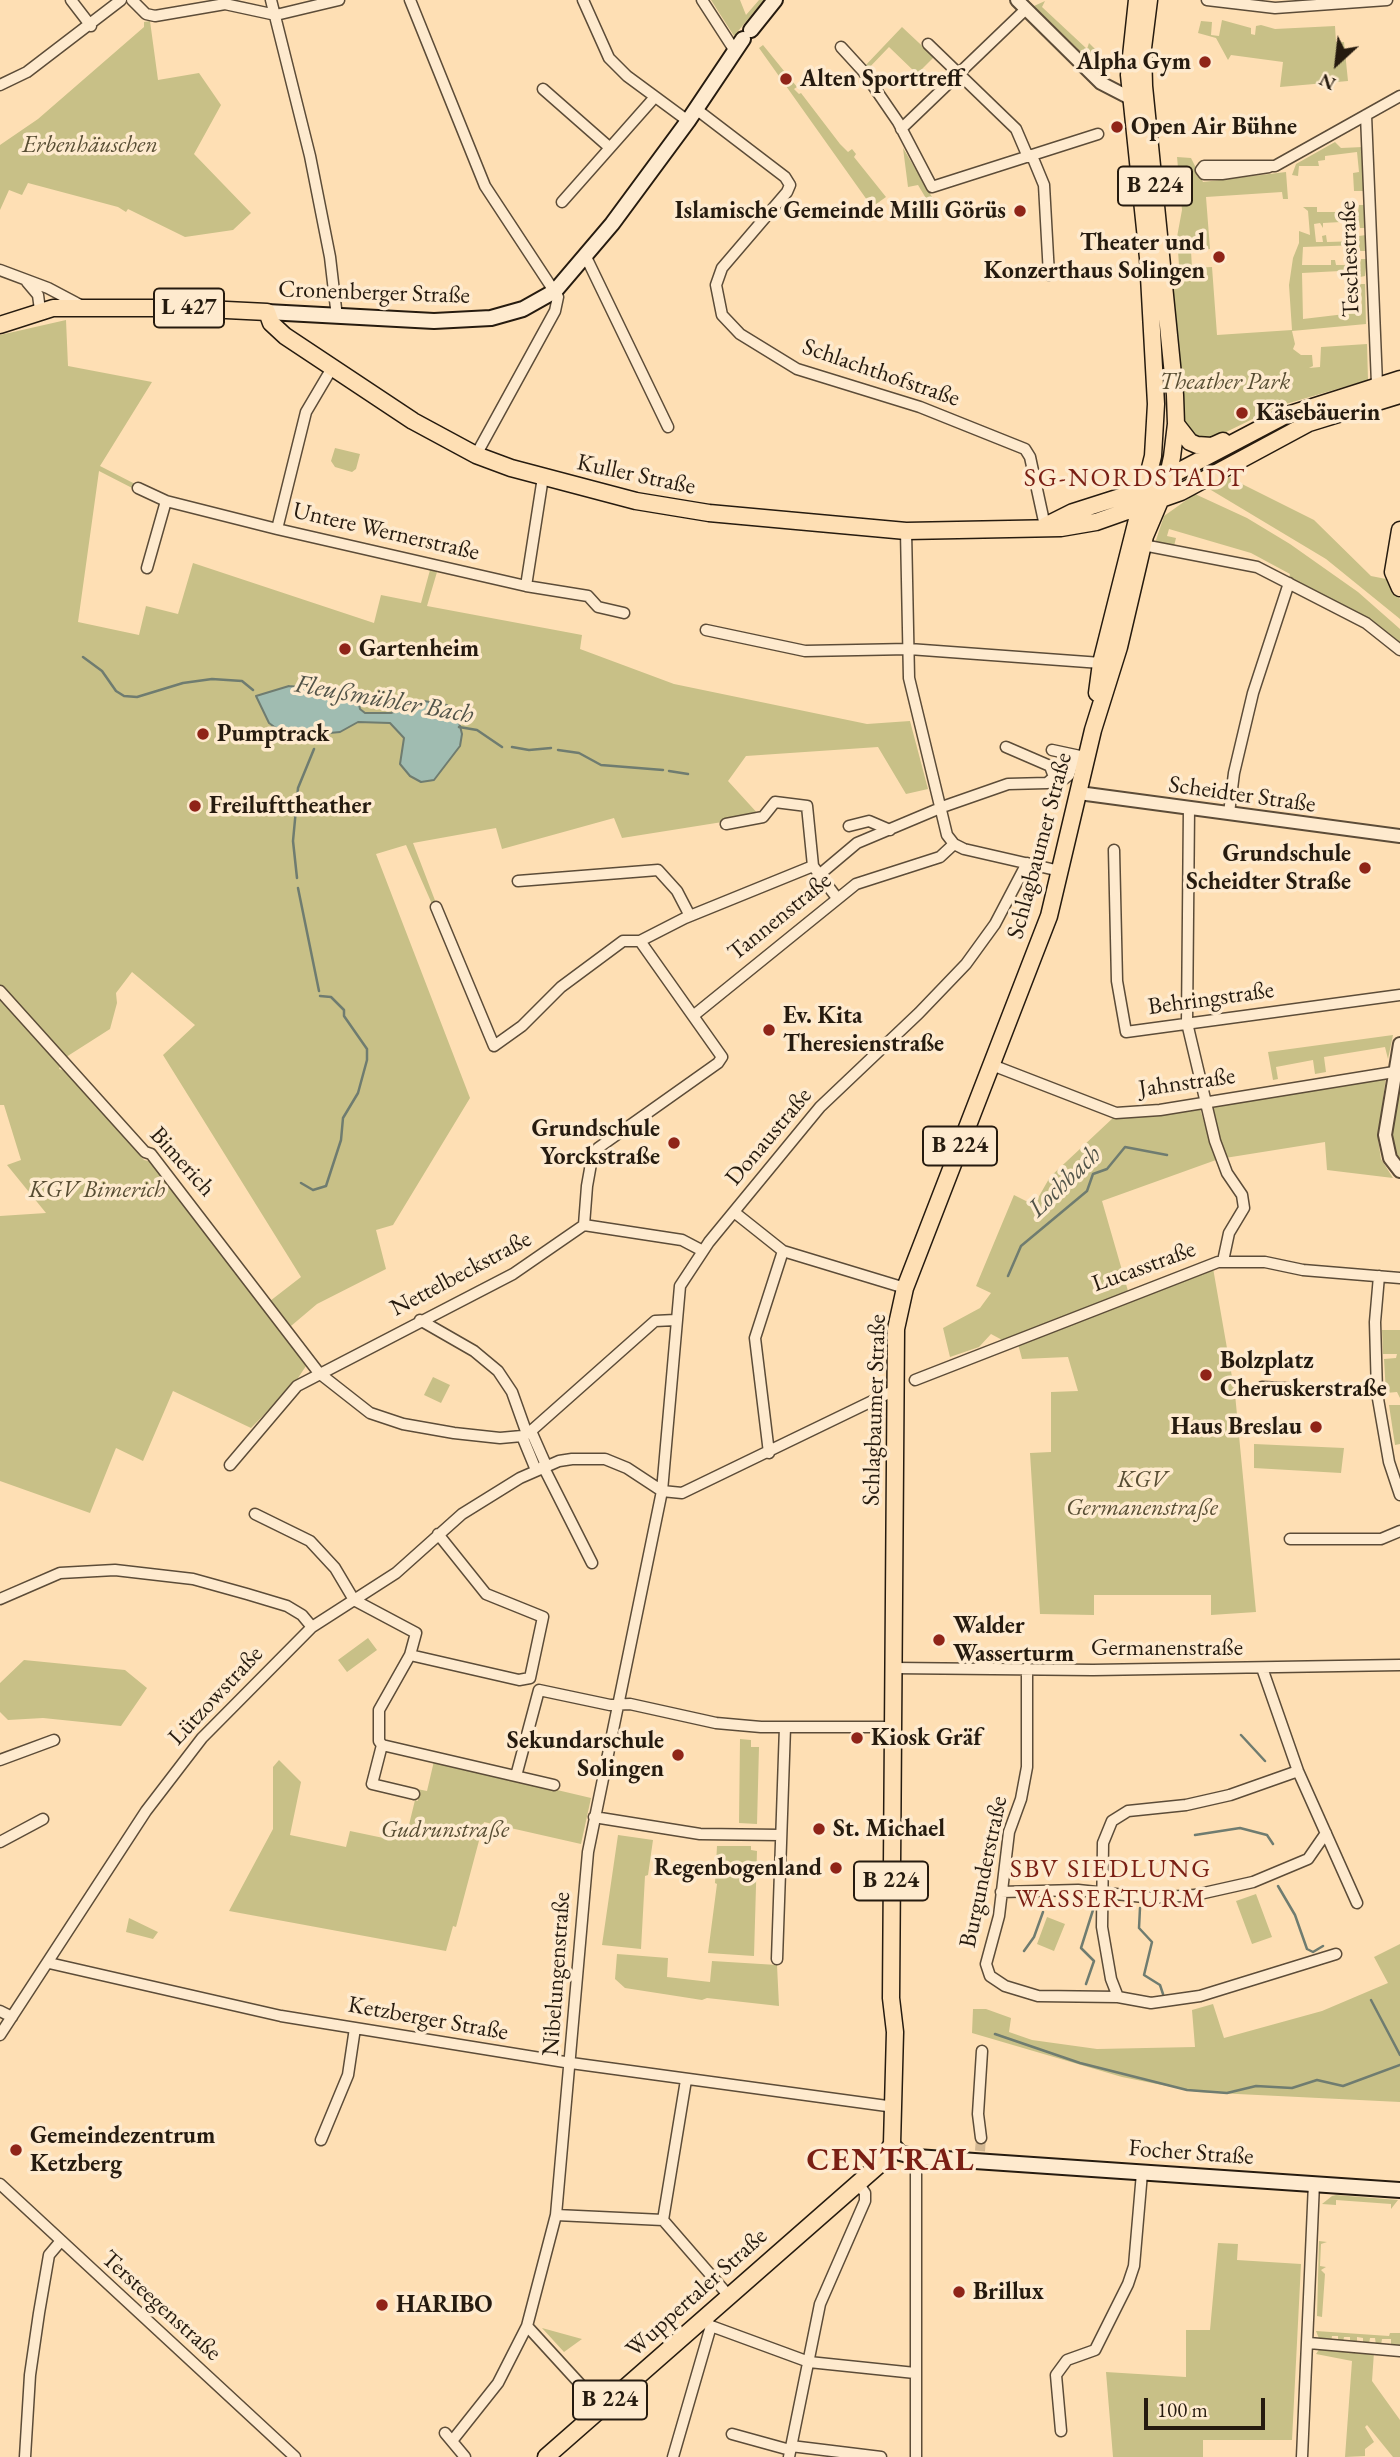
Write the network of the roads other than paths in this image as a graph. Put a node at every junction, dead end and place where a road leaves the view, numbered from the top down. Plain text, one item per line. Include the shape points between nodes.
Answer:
1 (71, 0) edge
2 (121, 0) edge
3 (132, 0) edge
4 (271, 0) edge
5 (339, 0) edge
6 (410, 0) edge
7 (583, 0) edge
8 (702, 0) edge
9 (775, 0) edge
10 (1137, 0) edge
11 (1149, 0) edge
12 (1208, 0) edge
13 (1387, 0) edge
14 (1022, 4) edge
15 (275, 15) junction
16 (91, 26) junction
17 (743, 40) junction
18 (928, 44) dead end
19 (841, 47) dead end
20 (960, 74) junction
21 (0, 85) edge
22 (543, 89) dead end
23 (1400, 96) edge
24 (654, 98) junction
25 (1132, 99) junction
26 (692, 115) junction
27 (1366, 116) junction
28 (901, 129) junction
29 (1098, 134) dead end
30 (609, 147) junction
31 (1030, 157) junction
32 (1204, 174) dead end
33 (562, 202) dead end
34 (586, 257) junction
35 (0, 270) edge
36 (1049, 275) dead end
37 (24, 280) junction
38 (48, 288) junction
39 (556, 293) junction
40 (84, 307) junction
41 (47, 309) junction
42 (267, 312) junction
43 (337, 317) junction
44 (0, 325) edge
45 (332, 368) junction
46 (1400, 379) edge
47 (1379, 392) junction
48 (1400, 395) edge
49 (1284, 416) junction
50 (1176, 424) junction
51 (668, 427) dead end
52 (476, 454) junction
53 (543, 477) junction
54 (138, 488) dead end
55 (1158, 493) junction
56 (166, 501) junction
57 (1096, 522) junction
58 (1045, 526) junction
59 (277, 529) junction
60 (906, 531) junction
61 (1400, 534) edge
62 (1139, 542) junction
63 (147, 568) dead end
64 (1289, 583) junction
65 (526, 586) junction
66 (1400, 588) edge
67 (624, 613) dead end
68 (706, 631) dead end
69 (909, 649) junction
70 (1400, 650) edge
71 (1101, 663) junction
72 (1093, 730) junction
73 (1006, 747) dead end
74 (1052, 750) dead end
75 (1081, 757) junction
76 (1054, 777) junction
77 (1079, 793) junction
78 (1189, 808) junction
79 (938, 809) junction
80 (1229, 813) junction
81 (726, 824) dead end
82 (849, 826) dead end
83 (890, 830) junction
84 (1400, 836) edge
85 (954, 844) junction
86 (1114, 850) dead end
87 (1027, 863) junction
88 (816, 871) junction
89 (1060, 871) junction
90 (519, 881) dead end
91 (836, 898) junction
92 (436, 907) dead end
93 (690, 916) junction
94 (640, 941) junction
95 (0, 991) edge
96 (1400, 995) edge
97 (693, 1016) junction
98 (1188, 1023) junction
99 (1400, 1044) edge
100 (992, 1065) junction
101 (1394, 1072) junction
102 (1204, 1104) junction
103 (1400, 1171) edge
104 (734, 1212) junction
105 (584, 1225) junction
106 (703, 1251) junction
107 (783, 1251) junction
108 (1223, 1261) junction
109 (1379, 1276) junction
110 (1400, 1278) edge
111 (905, 1288) junction
112 (420, 1320) junction
113 (675, 1320) junction
114 (319, 1373) junction
115 (915, 1380) dead end
116 (1262, 1387) dead end
117 (895, 1390) junction
118 (1377, 1393) junction
119 (527, 1434) junction
120 (769, 1453) junction
121 (230, 1465) dead end
122 (542, 1467) junction
123 (662, 1491) junction
124 (1400, 1494) edge
125 (255, 1514) dead end
126 (1400, 1531) edge
127 (438, 1534) junction
128 (1290, 1539) dead end
129 (593, 1563) dead end
130 (0, 1599) edge
131 (354, 1600) junction
132 (312, 1627) junction
133 (410, 1655) junction
134 (1400, 1665) edge
135 (893, 1668) junction
136 (1027, 1668) junction
137 (1262, 1668) junction
138 (617, 1705) junction
139 (785, 1727) junction
140 (892, 1727) junction
141 (54, 1740) dead end
142 (382, 1745) junction
143 (0, 1760) edge
144 (1298, 1771) junction
145 (516, 1776) junction
146 (554, 1785) dead end
147 (414, 1794) dead end
148 (594, 1817) junction
149 (43, 1819) dead end
150 (1325, 1833) junction
151 (780, 1835) junction
152 (0, 1842) edge
153 (1001, 1892) junction
154 (1102, 1893) junction
155 (1357, 1903) dead end
156 (1336, 1954) dead end
157 (777, 1959) dead end
158 (49, 1963) junction
159 (1118, 1997) junction
160 (891, 1998) junction
161 (0, 2011) edge
162 (12, 2017) junction
163 (355, 2028) junction
164 (0, 2035) edge
165 (982, 2051) dead end
166 (571, 2063) junction
167 (686, 2080) junction
168 (881, 2105) junction
169 (889, 2137) junction
170 (981, 2138) tunnel mouth
171 (321, 2140) dead end
172 (912, 2156) junction
173 (880, 2164) junction
174 (1142, 2173) junction
175 (858, 2183) junction
176 (1314, 2183) junction
177 (0, 2184) edge
178 (1400, 2190) edge
179 (556, 2215) junction
180 (663, 2220) junction
181 (60, 2242) junction
182 (729, 2296) junction
183 (707, 2323) junction
184 (527, 2326) junction
185 (1309, 2343) junction
186 (1400, 2351) edge
187 (809, 2362) junction
188 (915, 2373) junction
189 (602, 2408) junction
190 (1061, 2431) dead end
191 (732, 2434) dead end
192 (790, 2451) edge
193 (25, 2457) edge
194 (295, 2457) edge
195 (465, 2457) edge
196 (546, 2457) edge
197 (673, 2457) edge
198 (881, 2457) edge
199 (916, 2457) edge
200 (1302, 2457) edge

1 - 16 street
2 - 16 street
3 - 15 street via 152,16 225,4
4 - 15 street
5 - 15 street
6 - 39 street via 485,187
7 - 24 street via 609,58
8 - 17 street
9 - 17 main road, Cronenberger Straße / L 427
10 - 25 main road, B 224 via 1129,63
11 - 50 main road, B 224 via 1144,86
12 - 13 street via 1275,8
14 - 20 street
14 - 25 street via 1101,83
15 - 43 street via 324,226
16 - 21 street via 27,72
17 - 26 main road, Cronenberger Straße / L 427
18 - 20 street
19 - 28 street via 863,71
20 - 28 street
20 - 31 street via 1016,129
22 - 30 street
23 - 27 street
24 - 26 street
24 - 30 street
25 - 55 main road, B 224 via 1148,258 1156,404 1153,460
26 - 34 main road, Cronenberger Straße / L 427
26 - 58 street, Schlachthofstraße via 785,177 790,185 722,268 716,285 722,316 740,334 797,369 920,407 1025,449
27 - 32 street via 1269,167
27 - 47 street, Teschestraße
28 - 31 street via 932,187
29 - 31 street
30 - 33 street
31 - 36 street via 1044,185
34 - 39 main road, Cronenberger Straße / L 427
34 - 51 street
35 - 37 street
37 - 38 street
37 - 41 street
38 - 40 street
38 - 41 street
39 - 43 main road, Cronenberger Straße / L 427 via 491,318
39 - 52 street via 555,311
40 - 41 main road, Cronenberger Straße / L 427
40 - 42 main road, Cronenberger Straße / L 427
41 - 44 main road, Cronenberger Straße / L 427
42 - 43 main road, Cronenberger Straße / L 427
42 - 45 main road, Kuller Straße via 275,328
45 - 52 main road, Kuller Straße via 429,431
45 - 59 street via 306,412
46 - 47 main road
47 - 48 main road
47 - 49 main road
47 - 55 main road
49 - 50 main road via 1206,447 1190,442
49 - 55 main road
50 - 55 main road, B 224
52 - 53 main road, Kuller Straße
53 - 60 main road, Kuller Straße via 636,501 709,513
53 - 65 street
54 - 56 street, Untere Wernerstraße
55 - 57 main road, Kuller Straße
55 - 58 main road, Kuller Straße via 1073,512
55 - 62 main road, Schlagbaumer Straße / B 224
55 - 62 main road
56 - 59 street, Untere Wernerstraße
56 - 63 street
57 - 58 main road, Kuller Straße
57 - 62 main road
58 - 60 main road, Kuller Straße
59 - 65 street, Untere Wernerstraße
60 - 69 street
61 - 66 main road via 1393,572
62 - 64 street via 1243,563
62 - 71 main road, Schlagbaumer Straße / B 224
62 - 72 main road, Schlagbaumer Straße / B 224
64 - 70 street via 1366,623
64 - 80 street via 1253,693
65 - 67 street, Untere Wernerstraße via 588,596 598,607
68 - 69 street via 805,651
69 - 71 street
69 - 79 street via 909,678
71 - 72 main road, Schlagbaumer Straße / B 224
72 - 75 main road, Schlagbaumer Straße / B 224
73 - 76 street via 1050,766
74 - 75 street
75 - 76 street via 1068,777
75 - 77 main road, Schlagbaumer Straße / B 224
76 - 79 street via 1048,783 1008,784
77 - 78 street, Scheidter Straße
77 - 89 main road, Schlagbaumer Straße / B 224
78 - 80 street, Scheidter Straße
78 - 98 street
79 - 83 street
79 - 85 street
80 - 84 street, Scheidter Straße
81 - 88 street via 763,817 775,802 805,806
82 - 83 street via 869,821
83 - 88 street via 857,843
85 - 87 street
85 - 91 street, Tannenstraße via 940,857 856,884
86 - 98 street, Behringstraße via 1117,981 1126,1032
87 - 89 street
87 - 104 street, Donaustraße via 995,924 966,964 820,1107
88 - 91 street
88 - 93 street
89 - 100 main road, Schlagbaumer Straße / B 224 via 1049,916
90 - 93 street via 658,870 677,891
91 - 97 street, Tannenstraße
92 - 94 street via 494,1046 623,941
93 - 94 street
94 - 97 street
95 - 114 street, Bimerich via 151,1154
96 - 98 street, Behringstraße
97 - 105 street via 722,1057 719,1063 598,1148 592,1158
98 - 102 street
99 - 101 street
100 - 102 street, Jahnstraße via 1115,1113
100 - 111 main road, Schlagbaumer Straße / B 224
101 - 102 street, Jahnstraße
101 - 103 street via 1385,1143
102 - 108 street via 1221,1158 1244,1203 1229,1233
104 - 106 street, Donaustraße
104 - 107 street
105 - 106 street via 682,1240
105 - 112 street, Nettelbeckstraße via 513,1274
106 - 113 street, Donaustraße via 680,1286
107 - 111 street
107 - 120 street via 755,1338
108 - 109 street, Lucasstraße
108 - 115 street, Lucasstraße
109 - 110 street, Lucasstraße
109 - 118 street
111 - 117 main road, Schlagbaumer Straße / B 224 via 896,1329
112 - 114 street, Nettelbeckstraße
112 - 119 street via 474,1351 498,1371 512,1392
113 - 119 street via 655,1321
113 - 123 street, Donaustraße
114 - 119 street, Bimerich via 384,1419 454,1433
114 - 121 street, Nettelbeckstraße via 296,1386
116 - 118 street
117 - 120 street
117 - 135 main road, Schlagbaumer Straße / B 224
118 - 124 street via 1389,1462
119 - 122 street
120 - 123 street via 688,1491
122 - 123 street, Lützowstraße via 572,1459 605,1459
122 - 127 street, Lützowstraße via 480,1502
122 - 129 street
123 - 138 street, Nibelungenstraße
125 - 131 street via 310,1541 335,1568
126 - 128 street via 1381,1539
127 - 131 street, Lützowstraße via 396,1573
127 - 133 street via 486,1594 543,1617 530,1678 519,1680
130 - 132 street via 60,1573 115,1570 193,1580 247,1594 287,1606
131 - 132 street, Lützowstraße
131 - 133 street via 413,1630
132 - 158 street, Lützowstraße via 193,1748 146,1811
133 - 142 street via 379,1710
134 - 137 street, Germanenstraße
135 - 136 street, Germanenstraße
135 - 140 main road, Schlagbaumer Straße / B 224
136 - 137 street, Germanenstraße
136 - 153 street, Burgunderstraße via 1027,1767 1009,1832
137 - 144 street
138 - 139 street via 716,1723
138 - 145 street via 539,1690
138 - 148 street, Nibelungenstraße
139 - 140 street
139 - 151 street
140 - 160 main road, Schlagbaumer Straße / B 224
141 - 143 street
142 - 145 street
142 - 147 street via 372,1784
144 - 150 street
144 - 154 street via 1230,1795 1121,1814 1105,1832
145 - 146 street
148 - 151 street via 691,1833
148 - 166 street, Nibelungenstraße
149 - 152 street
150 - 154 street via 1308,1858 1253,1882 1167,1898
150 - 155 street
151 - 157 street
153 - 154 street
153 - 159 street, Burgunderstraße via 986,1964 990,1976 1038,1996
154 - 159 street via 1105,1951
156 - 159 street, Burgunderstraße via 1193,1998 1151,2003
158 - 162 street, Lützowstraße
158 - 163 street, Ketzberger Straße
160 - 168 main road, Schlagbaumer Straße / B 224
160 - 169 main road, Schlagbaumer Straße / B 224 via 895,2027
161 - 162 street
162 - 164 street, Lützowstraße
163 - 166 street, Ketzberger Straße
163 - 171 street via 348,2076
165 - 170 street
166 - 167 street, Ketzberger Straße
166 - 179 street, Nibelungenstraße
167 - 168 street, Ketzberger Straße
167 - 180 street
168 - 169 main road, Schlagbaumer Straße / B 224
169 - 172 main road
169 - 173 main road, Schlagbaumer Straße / B 224
172 - 173 main road, Focher Straße
172 - 174 main road, Focher Straße via 979,2156
172 - 188 street
173 - 175 main road, Wuppertaler Straße / B 224
174 - 176 main road, Focher Straße
174 - 190 street via 1134,2266 1128,2284 1095,2350 1067,2360 1056,2375
175 - 182 main road, Wuppertaler Straße / B 224
175 - 187 street via 865,2201 820,2304
176 - 178 main road, Focher Straße
176 - 185 street
177 - 181 street, Tersteegenstraße
179 - 180 street
179 - 184 street, Nibelungenstraße
180 - 182 street
181 - 193 street via 49,2255 39,2313
181 - 194 street, Tersteegenstraße
182 - 183 main road, Wuppertaler Straße / B 224
183 - 187 street
183 - 189 main road, Wuppertaler Straße / B 224
183 - 197 street
184 - 189 street
184 - 195 street, Nibelungenstraße via 498,2383 449,2437
185 - 186 street
185 - 200 street
187 - 188 street
187 - 192 street
188 - 199 street
189 - 196 main road, Wuppertaler Straße / B 224
191 - 192 street
192 - 198 street

